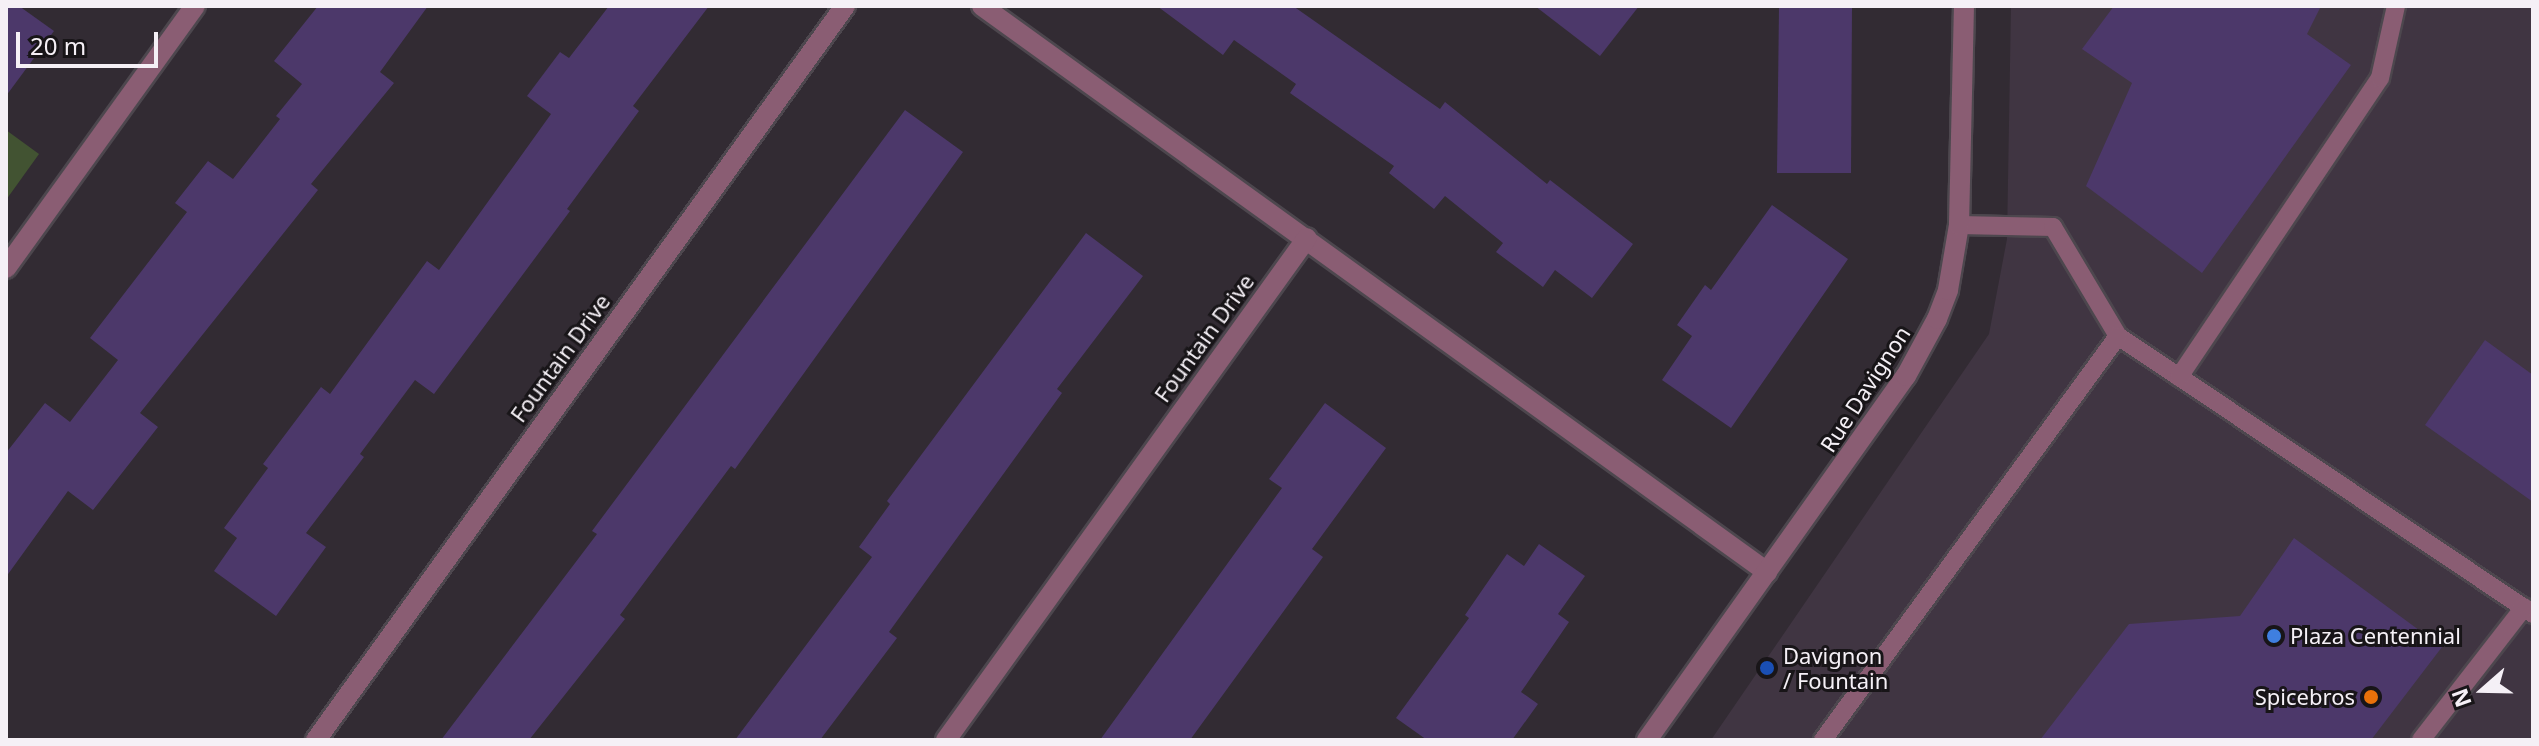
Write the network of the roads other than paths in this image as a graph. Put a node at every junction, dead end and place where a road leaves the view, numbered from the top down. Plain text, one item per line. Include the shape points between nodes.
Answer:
1 (195, 6) edge
2 (845, 6) edge
3 (982, 6) edge
4 (1964, 6) edge
5 (2396, 6) edge
6 (1959, 225) junction
7 (1307, 238) junction
8 (6, 268) edge
9 (2118, 336) junction
10 (2179, 377) junction
11 (1767, 572) junction
12 (2528, 610) edge
13 (316, 740) edge
14 (946, 740) edge
15 (1647, 740) edge
16 (1823, 740) edge
17 (2421, 740) edge

1 - 8 street
2 - 13 street, Fountain Drive
3 - 7 street
4 - 6 street, Rue Davignon
5 - 10 lane via 2380,78
6 - 9 lane via 2053,227
6 - 11 street, Rue Davignon via 1948,290 1925,346
7 - 11 street
7 - 14 street, Fountain Drive
9 - 10 lane
9 - 16 lane
10 - 12 lane
11 - 15 street, Rue Davignon
12 - 17 lane

